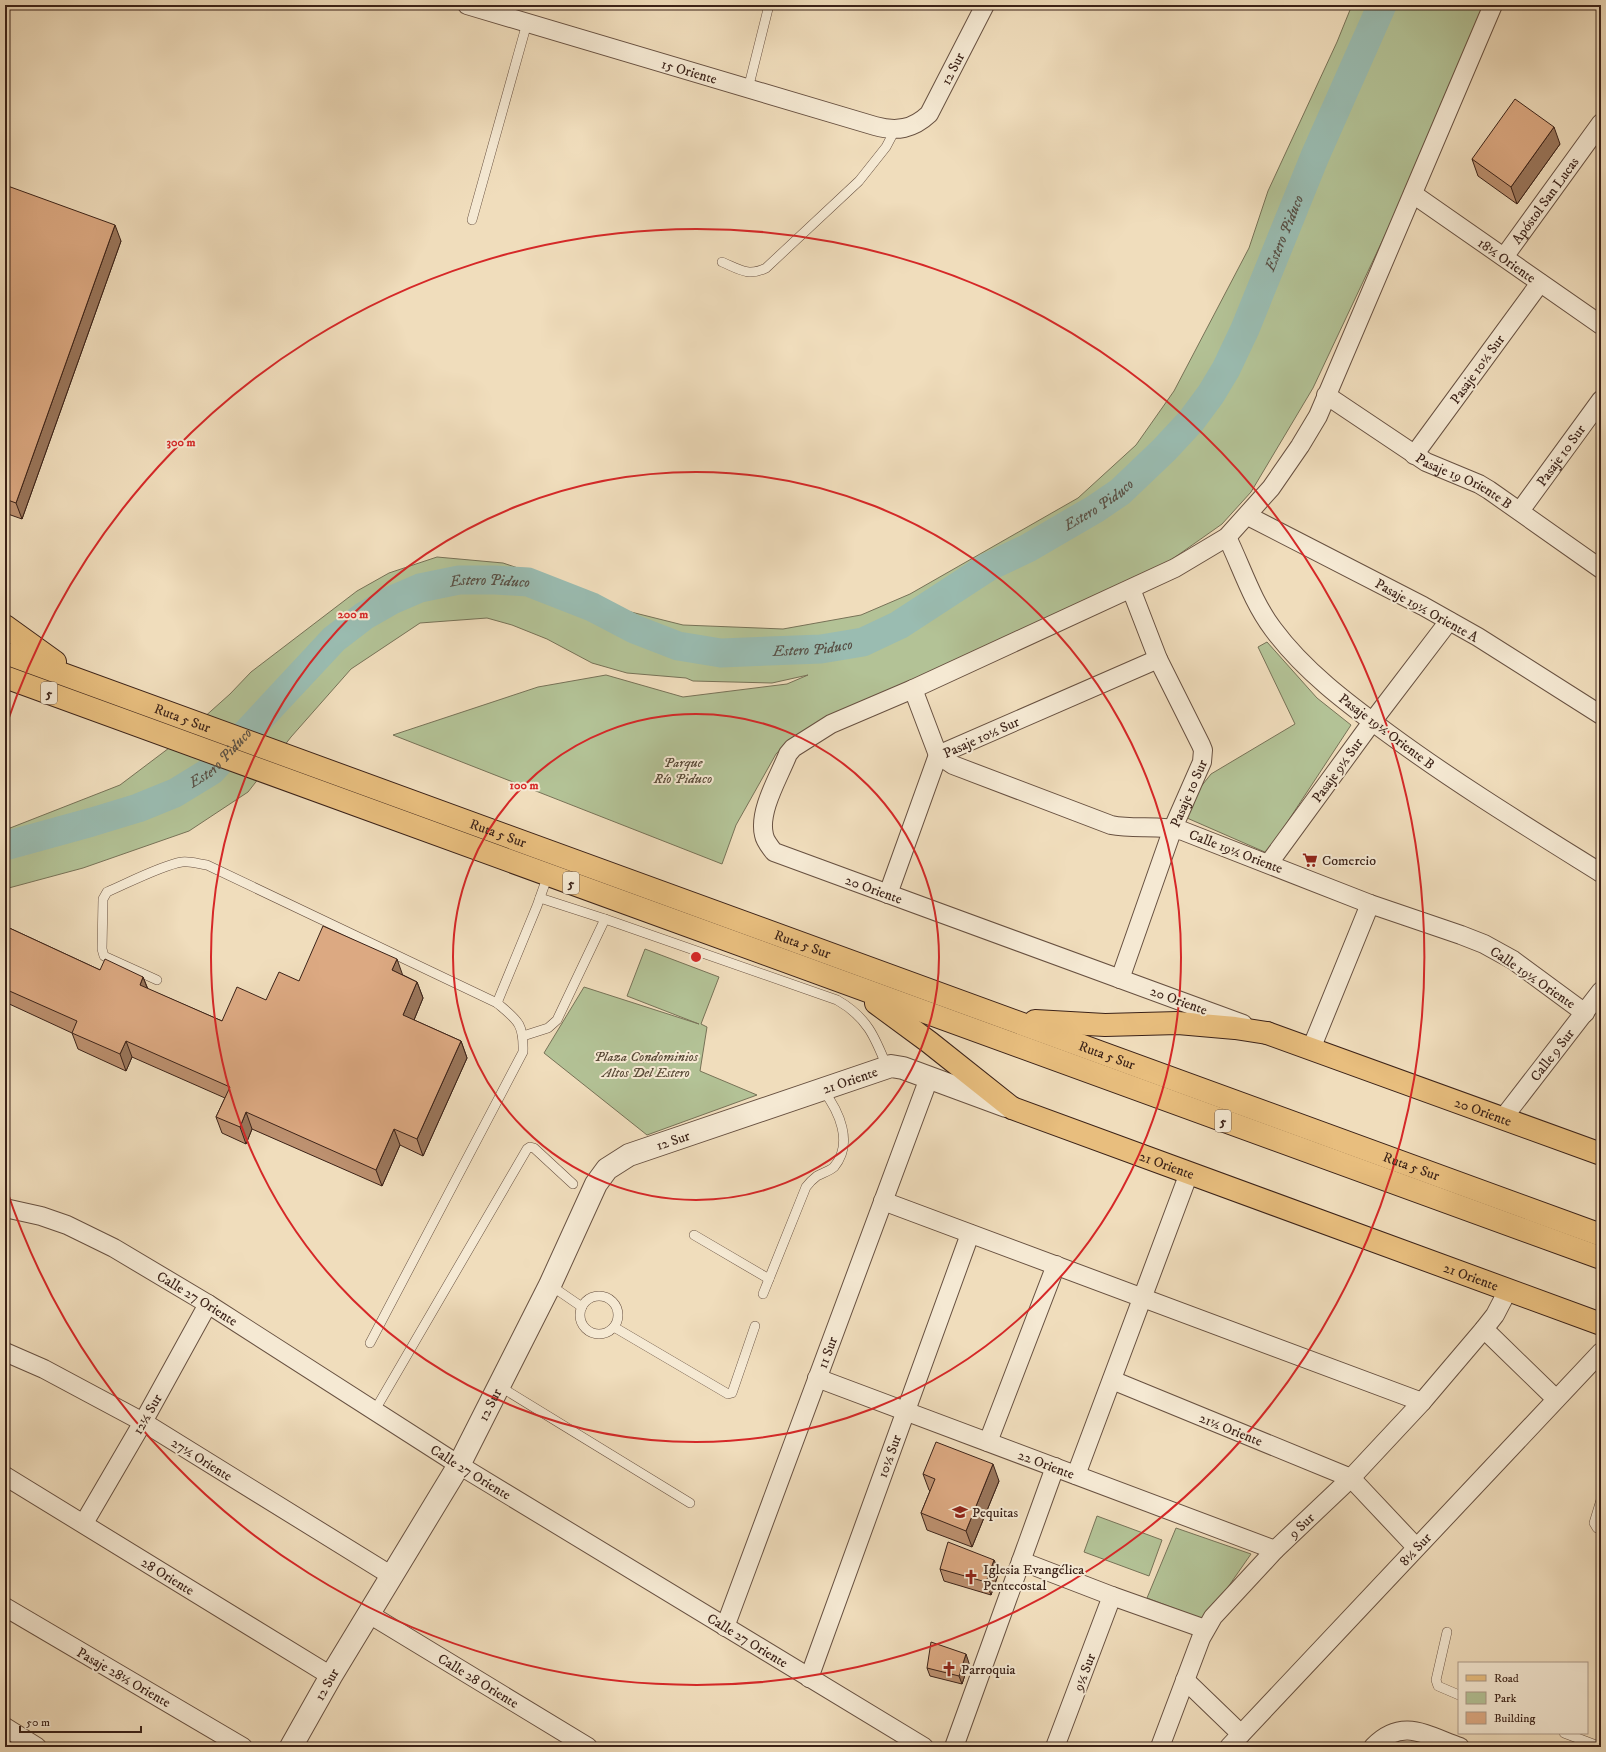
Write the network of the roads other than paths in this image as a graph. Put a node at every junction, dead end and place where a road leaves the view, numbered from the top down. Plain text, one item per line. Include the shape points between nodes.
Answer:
1 (467, 5) edge
2 (769, 5) edge
3 (985, 5) edge
4 (1494, 5) edge
5 (485, 8) edge
6 (527, 23) junction
7 (748, 89) junction
8 (1601, 123) edge
9 (913, 126) joint
10 (895, 130) junction
11 (1413, 194) junction
12 (472, 220) dead end
13 (1504, 258) junction
14 (722, 262) dead end
15 (1540, 283) junction
16 (1601, 325) edge
17 (1326, 395) junction
18 (1601, 400) edge
19 (1414, 455) junction
20 (1520, 511) junction
21 (1248, 516) junction
22 (1227, 538) junction
23 (1601, 569) edge
24 (1131, 589) junction
25 (1449, 621) junction
26 (5, 626) edge
27 (5, 653) edge
28 (1158, 659) junction
29 (5, 677) edge
30 (86, 683) junction
31 (913, 689) junction
32 (1601, 714) edge
33 (1372, 722) junction
34 (938, 755) junction
35 (1173, 828) junction
36 (1269, 863) junction
37 (1601, 873) edge
38 (548, 875) junction
39 (888, 894) junction
40 (540, 898) junction
41 (1370, 904) junction
42 (605, 919) junction
43 (1120, 979) junction
44 (156, 980) dead end
45 (844, 983) junction
46 (1601, 991) edge
47 (497, 1003) junction
48 (1584, 1013) junction
49 (1003, 1017) junction
50 (1267, 1033) junction
51 (524, 1036) junction
52 (1311, 1049) junction
53 (887, 1067) junction
54 (929, 1078) junction
55 (822, 1088) junction
56 (1012, 1108) junction
57 (1503, 1118) junction
58 (730, 1121) joint
59 (1601, 1154) edge
60 (1188, 1173) junction
61 (573, 1184) dead end
62 (883, 1202) junction
63 (9, 1209) edge
64 (970, 1234) junction
65 (694, 1235) dead end
66 (1601, 1235) edge
67 (1601, 1258) edge
68 (1056, 1266) junction
69 (769, 1279) junction
70 (550, 1285) junction
71 (1508, 1290) junction
72 (763, 1294) dead end
73 (1142, 1297) junction
74 (208, 1304) junction
75 (582, 1307) junction
76 (1601, 1324) edge
77 (754, 1326) dead end
78 (614, 1327) junction
79 (1484, 1329) junction
80 (370, 1343) dead end
81 (5, 1352) edge
82 (1601, 1352) edge
83 (817, 1378) junction
84 (1112, 1380) junction
85 (499, 1386) junction
86 (1556, 1399) junction
87 (1422, 1402) junction
88 (375, 1410) junction
89 (906, 1411) junction
90 (143, 1422) junction
91 (988, 1442) junction
92 (459, 1465) junction
93 (1055, 1467) junction
94 (1076, 1475) junction
95 (5, 1476) edge
96 (1351, 1478) junction
97 (1601, 1500) edge
98 (690, 1503) dead end
99 (84, 1523) junction
100 (1601, 1530) edge
101 (1416, 1547) junction
102 (1275, 1550) junction
103 (1021, 1561) junction
104 (392, 1576) junction
105 (1112, 1596) junction
106 (5, 1607) edge
107 (369, 1614) junction
108 (725, 1627) junction
109 (1205, 1629) junction
110 (1447, 1632) dead end
111 (331, 1676) junction
112 (809, 1678) junction
113 (1185, 1680) junction
114 (1458, 1695) edge
115 (5, 1726) edge
116 (1241, 1734) junction
117 (1567, 1734) edge
118 (1454, 1746) edge
119 (37, 1747) edge
120 (243, 1747) edge
121 (291, 1747) edge
122 (588, 1747) edge
123 (924, 1747) edge
124 (954, 1747) edge
125 (1055, 1747) edge
126 (1160, 1747) edge
127 (1229, 1747) edge
128 (1373, 1747) edge
129 (1601, 1747) edge

1 - 5 street, 15 Oriente
2 - 7 lane
3 - 9 street, 12 Sur via 934,105 922,121
4 - 11 street
5 - 6 street, 15 Oriente
6 - 7 street, 15 Oriente
6 - 12 lane
7 - 10 street, 15 Oriente
8 - 13 street, Apóstol San Lucas
9 - 10 street, 15 Oriente
10 - 14 lane via 886,147 859,181 766,268 748,273
11 - 13 street, 18½ Oriente
11 - 17 street
13 - 15 street, 18½ Oriente
15 - 16 street, 18½ Oriente
15 - 19 street, Pasaje 10½ Sur
17 - 19 street, Pasaje 19 Oriente B
17 - 21 street via 1318,416 1300,446
18 - 20 street, Pasaje 10 Sur
19 - 20 street, Pasaje 19 Oriente B via 1437,468 1479,484
20 - 23 street, Pasaje 19 Oriente B
21 - 22 street
21 - 25 street, Pasaje 19½ Oriente A
22 - 24 street via 1175,568
22 - 33 street, Pasaje 19½ Oriente B via 1256,602 1279,638 1310,671
24 - 28 street, Pasaje 10 Sur
24 - 31 street
25 - 32 street, Pasaje 19½ Oriente A
25 - 33 street, Pasaje 9½ Sur
26 - 30 main road
27 - 30 main road, Ruta 5 Sur / 5
28 - 34 street, Pasaje 10½ Sur
28 - 35 street, Pasaje 10 Sur via 1203,750 1202,762
29 - 38 main road, Ruta 5 Sur / 5
30 - 49 main road, Ruta 5 Sur / 5
31 - 34 street
31 - 39 street, 20 Oriente via 831,724 793,748 788,754 766,806 762,822 764,836 774,852
33 - 36 street, Pasaje 9½ Sur
33 - 37 street, Pasaje 19½ Oriente B via 1474,794
34 - 35 street, Calle 19½ Oriente via 953,765 1111,824 1128,828
34 - 39 street, Pasaje 10½ Sur
35 - 36 street, Calle 19½ Oriente
35 - 43 street, Pasaje 10 Sur
36 - 41 street, Calle 19½ Oriente
38 - 40 lane
38 - 45 main road, Ruta 5 Sur / 5
39 - 43 street, 20 Oriente
40 - 42 lane
40 - 47 lane
41 - 48 street, Calle 19½ Oriente via 1461,935 1498,951
41 - 52 street
42 - 51 lane via 557,1020 548,1028
42 - 53 lane via 837,1000 855,1012 864,1022 872,1033
43 - 50 street, 20 Oriente
44 - 47 lane via 104,956 103,899 107,892 182,862 207,865
45 - 56 main road via 899,1018
45 - 67 main road, Ruta 5 Sur / 5
46 - 48 street, Calle 9 Sur
47 - 51 lane via 518,1020
48 - 57 street, Calle 9 Sur
49 - 50 main road via 1081,1024 1196,1024
49 - 66 main road, Ruta 5 Sur / 5
50 - 52 main road, 20 Oriente
51 - 80 lane via 523,1052
52 - 57 main road, 20 Oriente
53 - 54 street, 21 Oriente via 903,1068
53 - 55 street, 21 Oriente
54 - 56 street, 21 Oriente
54 - 62 street, 11 Sur
55 - 58 street, 21 Oriente
55 - 69 lane via 834,1104 843,1127 842,1153 833,1168 816,1177 806,1187
56 - 60 main road, 21 Oriente
57 - 59 main road, 20 Oriente
58 - 70 street, 12 Sur via 629,1155 610,1166 596,1184
60 - 71 main road, 21 Oriente
60 - 73 street
61 - 88 lane via 534,1148 527,1149
62 - 64 street
62 - 83 street, 11 Sur
63 - 74 street, Calle 27 Oriente via 41,1216 91,1236
64 - 68 street
64 - 89 street, 10½ Sur
65 - 69 lane
68 - 73 street
68 - 91 street
69 - 72 lane
70 - 75 lane
70 - 85 street, 12 Sur
71 - 76 main road, 21 Oriente
71 - 79 street, 9 Sur via 1495,1315
73 - 84 street
73 - 87 street
74 - 88 street, Calle 27 Oriente
74 - 90 street, 12½ Sur
75 - 78 lane via 582,1323 590,1331 595,1334 605,1333
75 - 78 lane via 594,1296 609,1298 617,1306 618,1311 619,1317
77 - 78 lane via 732,1393 728,1394
79 - 86 street
79 - 87 street, 9 Sur
81 - 90 street, 27½ Oriente via 44,1369
82 - 86 street, 8½ Sur
83 - 89 street, 22 Oriente
83 - 108 street, 11 Sur
84 - 94 street
84 - 96 street, 21½ Oriente
85 - 92 street, 12 Sur
85 - 98 lane
86 - 101 street, 8½ Sur
87 - 96 street, 9 Sur
88 - 92 street, Calle 27 Oriente
89 - 91 street, 22 Oriente
89 - 112 street, 10½ Sur
90 - 99 street, 12½ Sur
90 - 104 street, 27½ Oriente
91 - 93 street, 22 Oriente
92 - 104 street, 12 Sur
92 - 108 street, Calle 27 Oriente
93 - 94 street, 22 Oriente
93 - 103 street
94 - 102 street, 22 Oriente
95 - 99 street, 28 Oriente
96 - 101 street
96 - 102 street, 9 Sur
97 - 100 lane via 1594,1523
99 - 111 street, 28 Oriente
101 - 116 street, 8½ Sur
102 - 109 street, 9 Sur
103 - 105 street
103 - 124 street
104 - 107 street, 12 Sur
105 - 109 street
105 - 125 street, 9½ Sur
106 - 120 street, Pasaje 28½ Oriente
107 - 111 street, 12 Sur
107 - 122 street, Calle 28 Oriente
108 - 112 street, Calle 27 Oriente
109 - 113 street, 9 Sur
110 - 114 lane via 1436,1680 1438,1686
111 - 121 street, 12 Sur
112 - 123 street, Calle 27 Oriente
113 - 116 street
113 - 126 street, 9 Sur
115 - 119 street
116 - 127 street, 8½ Sur
117 - 129 lane
118 - 128 street via 1403,1730 1385,1736

